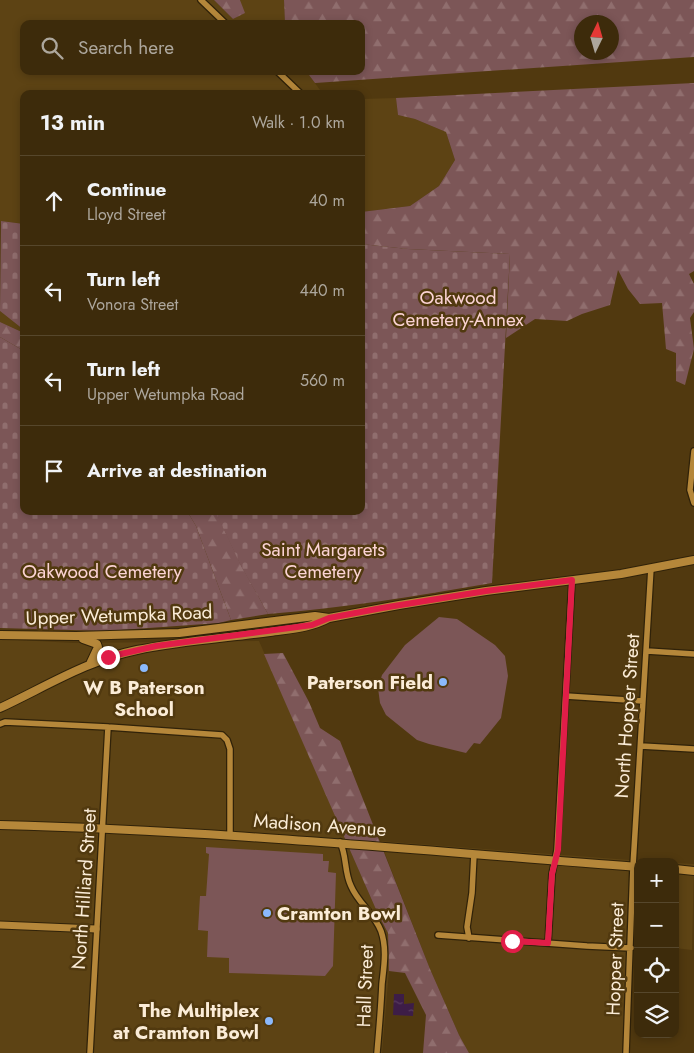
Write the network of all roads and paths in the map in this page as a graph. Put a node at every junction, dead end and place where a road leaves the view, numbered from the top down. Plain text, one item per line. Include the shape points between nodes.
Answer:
1 (201, 0) edge
2 (222, 20) edge
3 (281, 75) edge
4 (298, 90) edge
5 (694, 451) edge
6 (694, 503) edge
7 (694, 560) edge
8 (651, 568) junction
9 (572, 580) junction
10 (329, 618) junction
11 (205, 630) junction
12 (0, 635) edge
13 (76, 636) junction
14 (207, 640) junction
15 (647, 651) junction
16 (694, 654) edge
17 (90, 664) junction
18 (566, 696) junction
19 (643, 701) junction
20 (0, 708) edge
21 (0, 724) edge
22 (108, 727) junction
23 (641, 746) junction
24 (694, 749) edge
25 (0, 825) edge
26 (102, 828) junction
27 (230, 835) junction
28 (340, 842) junction
29 (474, 854) junction
30 (636, 858) edge
31 (555, 861) junction
32 (634, 866) edge
33 (679, 869) edge
34 (694, 871) edge
35 (634, 893) edge
36 (0, 925) edge
37 (96, 929) junction
38 (438, 935) dead end
39 (469, 938) junction
40 (548, 943) junction
41 (630, 948) junction
42 (90, 1053) edge
43 (378, 1053) edge
44 (626, 1053) edge

1 - 2 street
3 - 4 street
5 - 6 street via 690,490
7 - 8 main road, Upper Wetumpka Road
8 - 9 main road, Upper Wetumpka Road
8 - 15 street, North Hopper Street
9 - 10 main road, Upper Wetumpka Road
9 - 18 street
10 - 11 main road, Upper Wetumpka Road via 315,616
10 - 14 main road, Upper Wetumpka Road via 319,624
11 - 13 main road, Upper Wetumpka Road
11 - 14 main road
12 - 13 main road, Upper Wetumpka Road
13 - 17 main road via 97,644 97,652
14 - 17 main road, Upper Wetumpka Road via 138,649
15 - 16 street
15 - 19 street, North Hopper Street
17 - 20 main road, Upper Wetumpka Road
18 - 19 street
18 - 31 street
19 - 23 street, North Hopper Street
21 - 22 street
22 - 26 street, North Hilliard Street
22 - 27 street via 225,737 230,750
23 - 24 street
23 - 30 street, North Hopper Street
25 - 26 main road, Madison Avenue
26 - 27 main road, Madison Avenue
26 - 37 street, North Hilliard Street
27 - 28 main road, Madison Avenue
28 - 29 main road, Madison Avenue
28 - 43 street, Hall Street via 350,884 356,897 374,918 383,940
29 - 31 main road, Madison Avenue
29 - 39 street
31 - 32 main road, Madison Avenue
31 - 40 street
33 - 34 main road
35 - 41 street, Hopper Street
36 - 37 street
37 - 42 street, North Hilliard Street
38 - 39 street
39 - 40 street
40 - 41 street
41 - 44 street, Hopper Street

